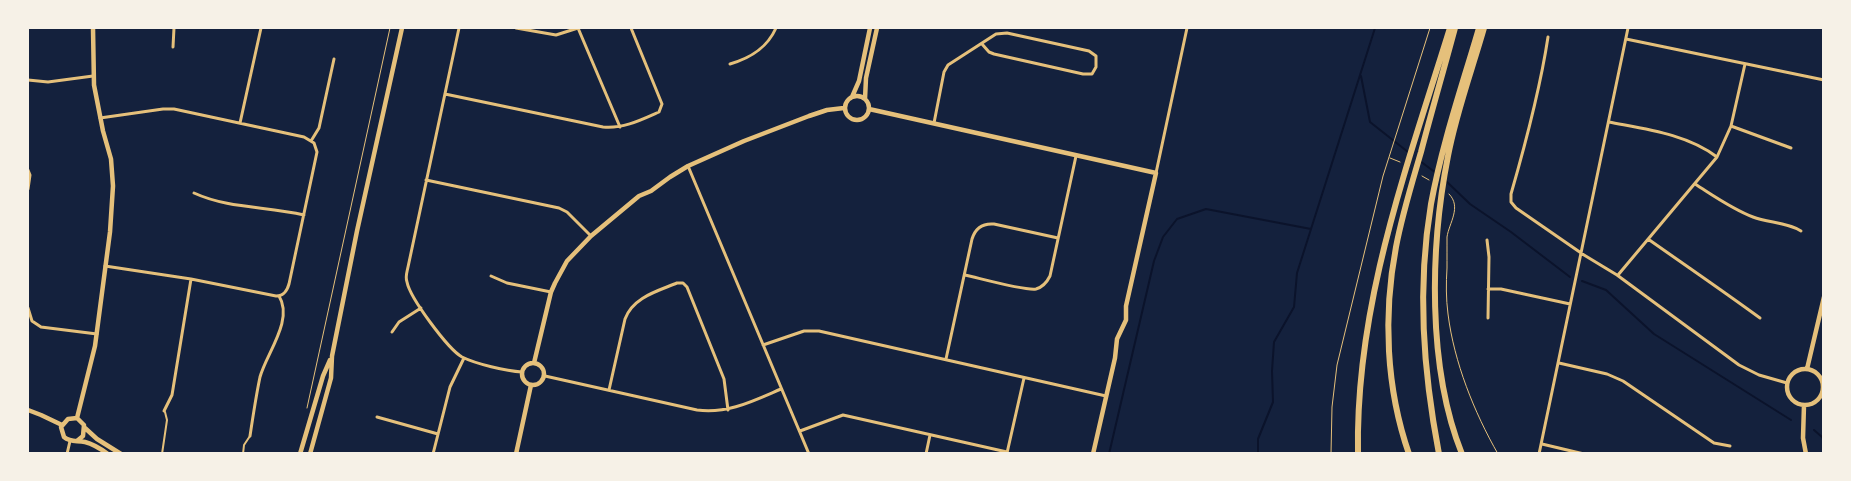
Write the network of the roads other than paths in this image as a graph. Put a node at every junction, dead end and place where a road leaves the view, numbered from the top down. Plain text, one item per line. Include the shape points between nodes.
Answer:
1 (93, 28) edge
2 (174, 28) edge
3 (261, 28) edge
4 (402, 28) edge
5 (459, 28) edge
6 (516, 28) edge
7 (578, 28) edge
8 (631, 28) edge
9 (776, 28) edge
10 (870, 28) edge
11 (877, 28) edge
12 (1187, 28) edge
13 (1450, 28) edge
14 (1456, 28) edge
15 (1479, 28) edge
16 (1484, 28) edge
17 (1628, 28) edge
18 (1548, 37) dead end
19 (1626, 39) junction
20 (982, 44) junction
21 (173, 47) dead end
22 (334, 59) dead end
23 (730, 64) dead end
24 (1744, 64) junction
25 (93, 76) junction
26 (28, 80) edge
27 (1824, 80) edge
28 (444, 94) junction
29 (852, 97) junction
30 (865, 100) junction
31 (844, 108) junction
32 (869, 109) junction
33 (100, 118) junction
34 (1609, 122) junction
35 (240, 123) junction
36 (934, 123) junction
37 (1732, 126) junction
38 (620, 127) junction
39 (311, 141) junction
40 (1792, 148) dead end
41 (1445, 153) junction
42 (1076, 156) junction
43 (1717, 157) junction
44 (688, 166) junction
45 (28, 170) edge
46 (1156, 173) junction
47 (426, 180) junction
48 (1695, 184) junction
49 (28, 188) edge
50 (194, 193) dead end
51 (304, 215) junction
52 (1801, 231) dead end
53 (590, 236) junction
54 (1058, 238) junction
55 (1648, 238) junction
56 (1487, 240) dead end
57 (1581, 253) junction
58 (106, 266) junction
59 (965, 275) junction
60 (1618, 275) junction
61 (491, 276) dead end
62 (192, 279) junction
63 (1488, 289) junction
64 (551, 292) junction
65 (280, 296) junction
66 (1824, 296) edge
67 (1570, 304) junction
68 (28, 308) edge
69 (421, 308) junction
70 (1488, 318) dead end
71 (1760, 318) dead end
72 (392, 332) dead end
73 (97, 334) junction
74 (763, 345) junction
75 (332, 356) junction
76 (464, 358) junction
77 (946, 359) junction
78 (534, 363) junction
79 (1559, 363) junction
80 (1808, 369) junction
81 (522, 372) junction
82 (545, 376) junction
83 (1024, 378) junction
84 (1787, 383) junction
85 (531, 385) junction
86 (781, 389) junction
87 (609, 390) junction
88 (1823, 391) edge
89 (1106, 396) junction
90 (1804, 405) junction
91 (28, 410) edge
92 (164, 410) joint
93 (728, 410) junction
94 (77, 418) junction
95 (377, 418) dead end
96 (62, 425) junction
97 (85, 428) junction
98 (800, 431) junction
99 (438, 434) junction
100 (930, 434) junction
101 (250, 436) joint
102 (70, 441) junction
103 (77, 441) junction
104 (1542, 444) junction
105 (1730, 446) dead end
106 (1007, 453) edge
107 (67, 454) edge
108 (108, 454) edge
109 (121, 454) edge
110 (162, 454) edge
111 (243, 454) edge
112 (300, 454) edge
113 (310, 454) edge
114 (433, 454) edge
115 (516, 454) edge
116 (809, 454) edge
117 (926, 454) edge
118 (1093, 454) edge
119 (1358, 454) edge
120 (1409, 454) edge
121 (1439, 454) edge
122 (1462, 454) edge
123 (1539, 454) edge
124 (1584, 454) edge
125 (1806, 454) edge

1 - 25 street
2 - 21 street
3 - 35 street
4 - 75 street
5 - 28 street
6 - 7 street via 553,35
7 - 38 street
8 - 38 street via 662,107
9 - 23 street via 767,44 757,52
10 - 29 street via 859,81
11 - 30 street via 866,78
12 - 46 street
13 - 119 highway via 1383,248 1365,338 1358,399
14 - 120 highway via 1412,184 1391,276 1388,341 1398,416
15 - 41 highway
16 - 41 highway
17 - 19 street
18 - 57 street via 1511,202
19 - 24 street
19 - 34 street
20 - 20 street via 996,34 1007,33 1089,51 1096,56 1096,67 1092,74 1082,74 994,54
20 - 36 street via 948,65
22 - 39 street via 319,128
24 - 27 street
24 - 37 street
25 - 26 street via 48,82
25 - 33 street
28 - 38 street via 597,126
28 - 47 street
29 - 30 street via 859,96
29 - 31 street
30 - 32 street
31 - 32 street via 846,116 856,121 866,116
31 - 44 street via 809,116
32 - 36 street
33 - 35 street via 167,109
33 - 58 street via 113,178
34 - 43 street via 1674,137 1704,148
34 - 57 street
35 - 39 street
36 - 42 street
37 - 40 street
37 - 43 street
39 - 51 street via 317,154
41 - 121 highway via 1432,203 1424,261 1426,373
41 - 122 highway via 1436,270 1438,342 1449,411
42 - 46 street
42 - 54 street
43 - 48 street
44 - 53 street via 639,196
44 - 74 street
45 - 49 street
46 - 89 street via 1126,306 1126,320 1117,339
47 - 53 street via 559,208
47 - 69 street via 406,278 409,290
48 - 52 street via 1745,214
48 - 55 street
50 - 51 street via 248,208 278,209
51 - 65 street via 290,284
53 - 64 street via 567,261
54 - 59 street via 1050,276 1041,287 1029,289
54 - 59 street via 985,224 974,235
55 - 60 street
55 - 71 street
56 - 63 street
57 - 60 street
57 - 67 street
58 - 62 street
58 - 73 street
59 - 77 street
60 - 84 street via 1739,365
61 - 64 street via 507,283
62 - 65 street
62 - 92 street via 172,395
63 - 67 street
63 - 70 street
64 - 78 street
65 - 101 street via 284,306 283,317 277,341 261,376
66 - 80 street
67 - 79 street
68 - 73 street via 32,321 41,327
69 - 72 street via 402,320
69 - 76 street via 448,346
73 - 94 street
74 - 77 street via 810,330
74 - 86 street
75 - 112 street
75 - 113 street via 331,378
76 - 81 street
76 - 99 street via 450,387
77 - 83 street
78 - 81 street via 528,364
78 - 82 street via 542,367
79 - 104 street
79 - 105 street via 1623,381 1714,443
80 - 84 street via 1793,373
80 - 88 street via 1821,378
81 - 85 street via 524,380
82 - 85 street via 540,383
82 - 87 street
83 - 89 street
83 - 106 street
84 - 90 street via 1790,398
85 - 115 street
86 - 93 street
86 - 98 street
87 - 93 street via 697,410
87 - 93 street via 629,310 642,298 683,283 723,375
88 - 90 street via 1816,402
89 - 118 street
90 - 125 street
91 - 96 street
92 - 110 lane via 168,420
94 - 96 street via 68,419
94 - 97 street
95 - 99 street
96 - 102 street via 62,434
97 - 103 street
97 - 109 street
98 - 100 street via 843,415
98 - 116 street
99 - 114 street
100 - 106 street
100 - 117 street
101 - 111 lane
102 - 103 street
102 - 107 street
103 - 108 street via 90,443
104 - 123 street
104 - 124 street

